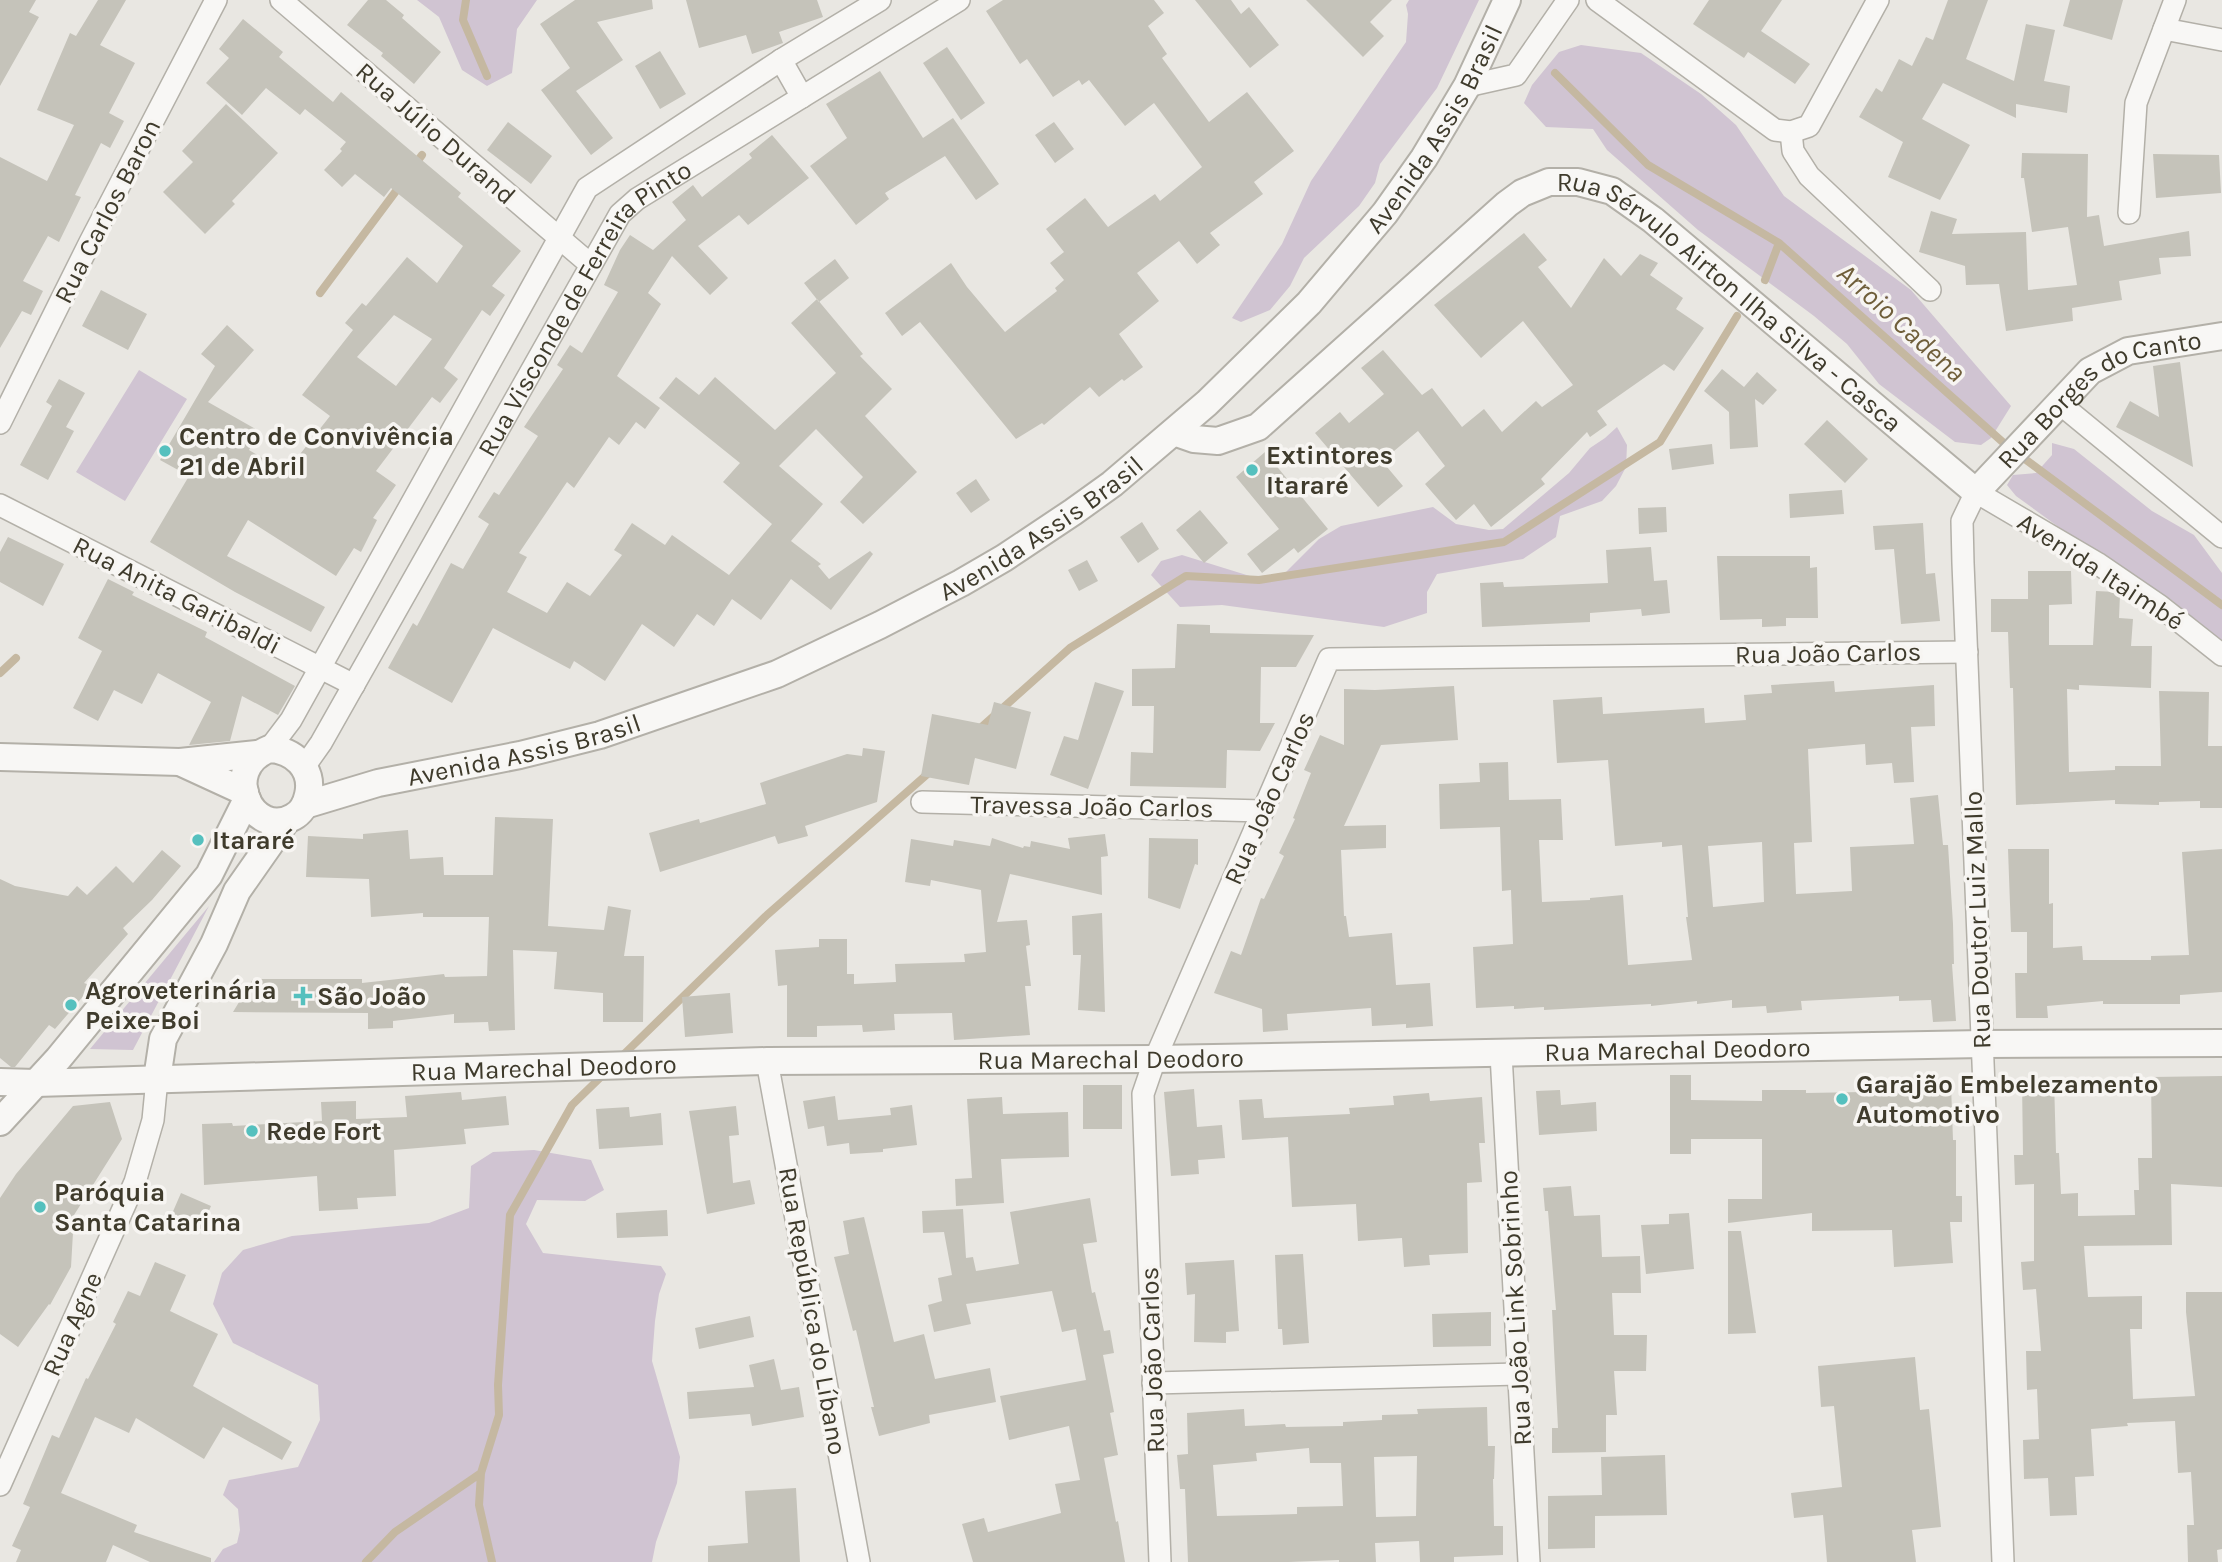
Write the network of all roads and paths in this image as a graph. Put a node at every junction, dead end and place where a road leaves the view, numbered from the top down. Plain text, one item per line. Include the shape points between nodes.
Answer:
1 (216, 0) edge
2 (281, 0) edge
3 (880, 0) edge
4 (959, 0) edge
5 (1507, 0) edge
6 (1567, 0) edge
7 (1597, 0) edge
8 (1878, 0) edge
9 (2175, 0) edge
10 (2164, 29) junction
11 (2222, 40) edge
12 (781, 60) junction
13 (1467, 86) junction
14 (802, 97) junction
15 (1791, 132) junction
16 (2129, 213) dead end
17 (559, 238) junction
18 (591, 265) junction
19 (1930, 290) dead end
20 (2222, 336) edge
21 (2059, 404) junction
22 (0, 423) edge
23 (1174, 432) junction
24 (1982, 486) junction
25 (0, 505) edge
26 (2222, 537) edge
27 (1967, 652) junction
28 (2222, 656) edge
29 (320, 668) junction
30 (354, 685) junction
31 (263, 751) junction
32 (0, 757) edge
33 (180, 762) junction
34 (306, 771) junction
35 (378, 783) junction
36 (246, 796) junction
37 (922, 802) dead end
38 (1263, 811) junction
39 (295, 813) junction
40 (2222, 1043) edge
41 (1982, 1044) junction
42 (1502, 1054) junction
43 (1155, 1059) junction
44 (767, 1061) junction
45 (157, 1079) junction
46 (0, 1082) edge
47 (36, 1083) junction
48 (0, 1122) edge
49 (1519, 1374) junction
50 (1153, 1383) junction
51 (0, 1485) edge
52 (859, 1562) edge
53 (1160, 1562) edge
54 (1529, 1562) edge
55 (2003, 1562) edge

1 - 22 street, Rua Carlos Baron
2 - 17 street, Rua Júlio Durand
3 - 12 street, Rua Visconde de Ferreira Pinto
4 - 14 street, Rua Visconde de Ferreira Pinto
5 - 13 street, Avenida Assis Brasil
6 - 13 street via 1516,75
7 - 15 street via 1775,130
8 - 15 street via 1809,127
9 - 10 street
10 - 11 street
10 - 16 street via 2136,103
12 - 14 street
12 - 17 street, Rua Visconde de Ferreira Pinto via 587,188
13 - 23 street, Avenida Assis Brasil via 1385,213 1309,303
14 - 18 street, Rua Visconde de Ferreira Pinto via 638,199 620,214
15 - 19 street via 1793,151 1809,176
17 - 18 street, Rua Júlio Durand
17 - 29 street, Rua Visconde de Ferreira Pinto
18 - 30 street, Rua Visconde de Ferreira Pinto
20 - 21 street, Rua Borges do Canto via 2128,351 2090,371
21 - 24 street, Rua Borges do Canto
21 - 26 street
23 - 24 street, Rua Sérvulo Airton Ilha Silva - Casca via 1219,441 1258,427 1507,204 1549,181 1578,182 1612,191 1653,220
23 - 35 street, Avenida Assis Brasil via 1093,498 1004,558 777,674 600,735
24 - 27 street, Rua Doutor Luiz Mallo via 1962,522
24 - 28 street, Avenida Itaimbé via 2160,606
25 - 29 street, Rua Anita Garibaldi
27 - 38 street, Rua João Carlos via 1329,659
27 - 41 street, Rua Doutor Luiz Mallo
29 - 30 street, Rua Anita Garibaldi
29 - 31 street, Rua Visconde de Ferreira Pinto via 291,720
30 - 34 street, Rua Visconde de Ferreira Pinto
31 - 33 street
31 - 34 street via 282,749 295,755
31 - 36 street via 248,764
32 - 33 street
33 - 36 street
34 - 35 street, Avenida Assis Brasil
34 - 39 street via 309,793
35 - 39 street, Avenida Assis Brasil
36 - 39 street via 260,816 273,822
36 - 47 street via 209,874
37 - 38 street, Travessa João Carlos
38 - 43 street, Rua João Carlos
39 - 45 street via 237,891 163,1039
40 - 41 street, Rua Marechal Deodoro
41 - 42 street, Rua Marechal Deodoro
41 - 55 street, Rua Doutor Luiz Mallo
42 - 43 street, Rua Marechal Deodoro
42 - 49 street, Rua João Link Sobrinho
43 - 44 street, Rua Marechal Deodoro
43 - 50 street, Rua João Carlos via 1143,1094
44 - 45 street, Rua Marechal Deodoro
44 - 52 street, Rua República do Líbano
45 - 47 street, Rua Marechal Deodoro
45 - 51 street, Rua Agne via 153,1120 135,1182
46 - 47 street, Rua Marechal Deodoro
47 - 48 street
49 - 50 street
49 - 54 street, Rua João Link Sobrinho
50 - 53 street, Rua João Carlos

